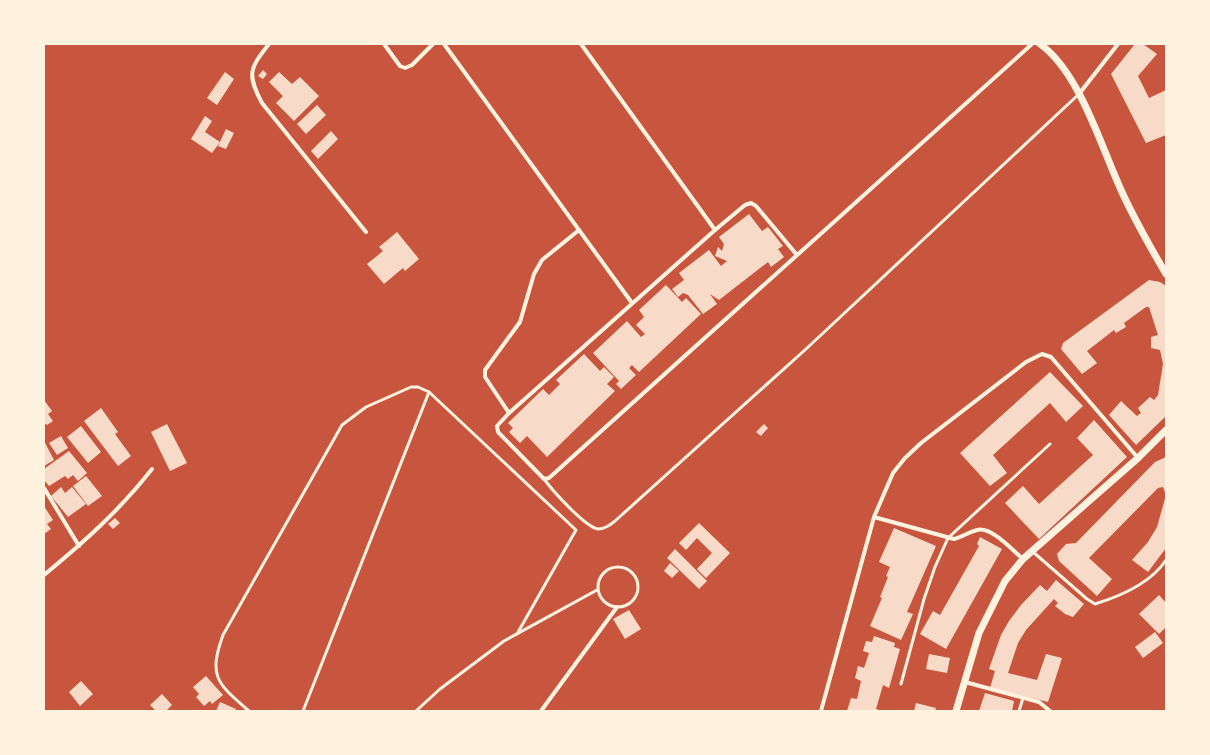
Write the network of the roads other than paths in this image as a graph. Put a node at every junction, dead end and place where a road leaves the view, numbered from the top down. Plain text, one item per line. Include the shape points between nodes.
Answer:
1 (268, 44) edge
2 (384, 44) edge
3 (432, 44) edge
4 (444, 44) edge
5 (580, 44) edge
6 (1032, 44) edge
7 (1040, 44) edge
8 (1118, 44) edge
9 (1079, 94) junction
10 (580, 230) junction
11 (714, 230) junction
12 (366, 232) dead end
13 (797, 255) junction
14 (1166, 274) edge
15 (632, 303) junction
16 (429, 392) junction
17 (509, 413) junction
18 (1166, 430) edge
19 (1050, 444) dead end
20 (1138, 458) junction
21 (152, 469) dead end
22 (544, 479) junction
23 (44, 488) edge
24 (874, 517) junction
25 (948, 538) junction
26 (80, 546) junction
27 (1032, 551) junction
28 (1023, 559) junction
29 (1166, 560) edge
30 (44, 575) edge
31 (597, 590) junction
32 (617, 607) junction
33 (517, 634) junction
34 (964, 682) junction
35 (902, 684) dead end
36 (1023, 698) junction
37 (249, 711) edge
38 (303, 711) edge
39 (416, 711) edge
40 (541, 711) edge
41 (821, 711) edge
42 (956, 711) edge
43 (1019, 711) edge
44 (1050, 711) edge

1 - 12 street via 251,71 252,85 262,103
2 - 3 street via 400,66 405,68 412,65
4 - 10 street
5 - 11 street
6 - 13 street
7 - 9 street via 1050,51
8 - 9 street
9 - 14 street via 1118,184
9 - 22 lane via 806,349 606,528 593,527 564,503
10 - 15 street
10 - 17 street via 542,260 534,274 520,322 485,370 485,376
11 - 13 street via 751,203
11 - 15 street
13 - 22 street via 549,478
15 - 17 street
16 - 33 lane via 576,530
16 - 37 lane via 411,387 366,407 342,425 334,438 223,635 217,653 214,666 218,679 232,697
16 - 38 lane
17 - 22 street via 497,426 498,432
18 - 20 street
19 - 25 lane
20 - 24 street via 1051,357 1042,354 1026,362 905,458 893,473
20 - 27 street
21 - 26 street via 130,498
23 - 26 street
24 - 25 street
24 - 41 street
25 - 28 street via 963,537 977,530 986,529
25 - 35 lane via 924,599
26 - 30 street
27 - 28 street
27 - 29 lane via 1096,604 1110,600 1141,584
28 - 34 street via 1005,581 993,602
31 - 32 lane via 608,605
31 - 32 lane via 599,579 609,569 617,567 630,571 637,583 636,595 627,605
31 - 33 lane
32 - 40 street
33 - 39 lane via 480,658
34 - 36 street
34 - 42 street
36 - 43 lane
36 - 44 street via 1039,702

